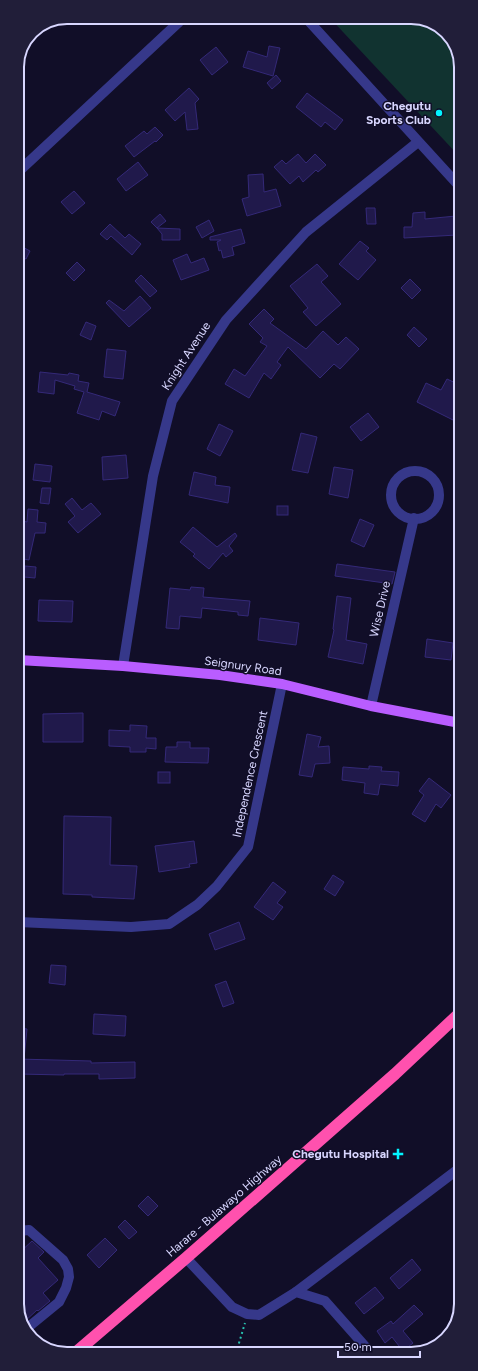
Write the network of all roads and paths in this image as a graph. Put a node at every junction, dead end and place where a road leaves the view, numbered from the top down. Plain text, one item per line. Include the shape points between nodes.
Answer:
1 (177, 24) edge
2 (311, 24) edge
3 (418, 142) junction
4 (24, 167) edge
5 (454, 181) edge
6 (414, 518) junction
7 (24, 660) edge
8 (124, 666) junction
9 (282, 684) junction
10 (371, 706) junction
11 (454, 722) edge
12 (24, 922) edge
13 (454, 1019) edge
14 (454, 1172) edge
15 (24, 1230) edge
16 (186, 1258) junction
17 (296, 1292) junction
18 (247, 1314) junction
19 (30, 1326) edge
20 (82, 1347) edge
21 (238, 1347) edge
22 (366, 1347) edge

1 - 4 street
2 - 3 street
3 - 5 street
3 - 8 street, Knight Avenue via 306,232 226,320 172,401 153,476
6 - 6 street via 429,514 435,508 439,493 433,479 419,471 411,471 397,479 391,492 392,500 400,513
6 - 10 street, Wise Drive
7 - 8 main road, Seignury Road
8 - 9 main road, Seignury Road
9 - 10 main road, Seignury Road
9 - 12 street, Independence Crescent via 248,847 217,886 197,905 169,924 131,927
10 - 11 main road, Seignury Road
13 - 16 highway, Harare - Bulawayo Highway via 395,1074
14 - 17 street
15 - 19 street via 29,1230 63,1260 69,1277 58,1302
16 - 18 street via 232,1307
16 - 20 highway, Harare - Bulawayo Highway
17 - 18 street via 259,1315
17 - 22 street via 325,1301
18 - 21 path

